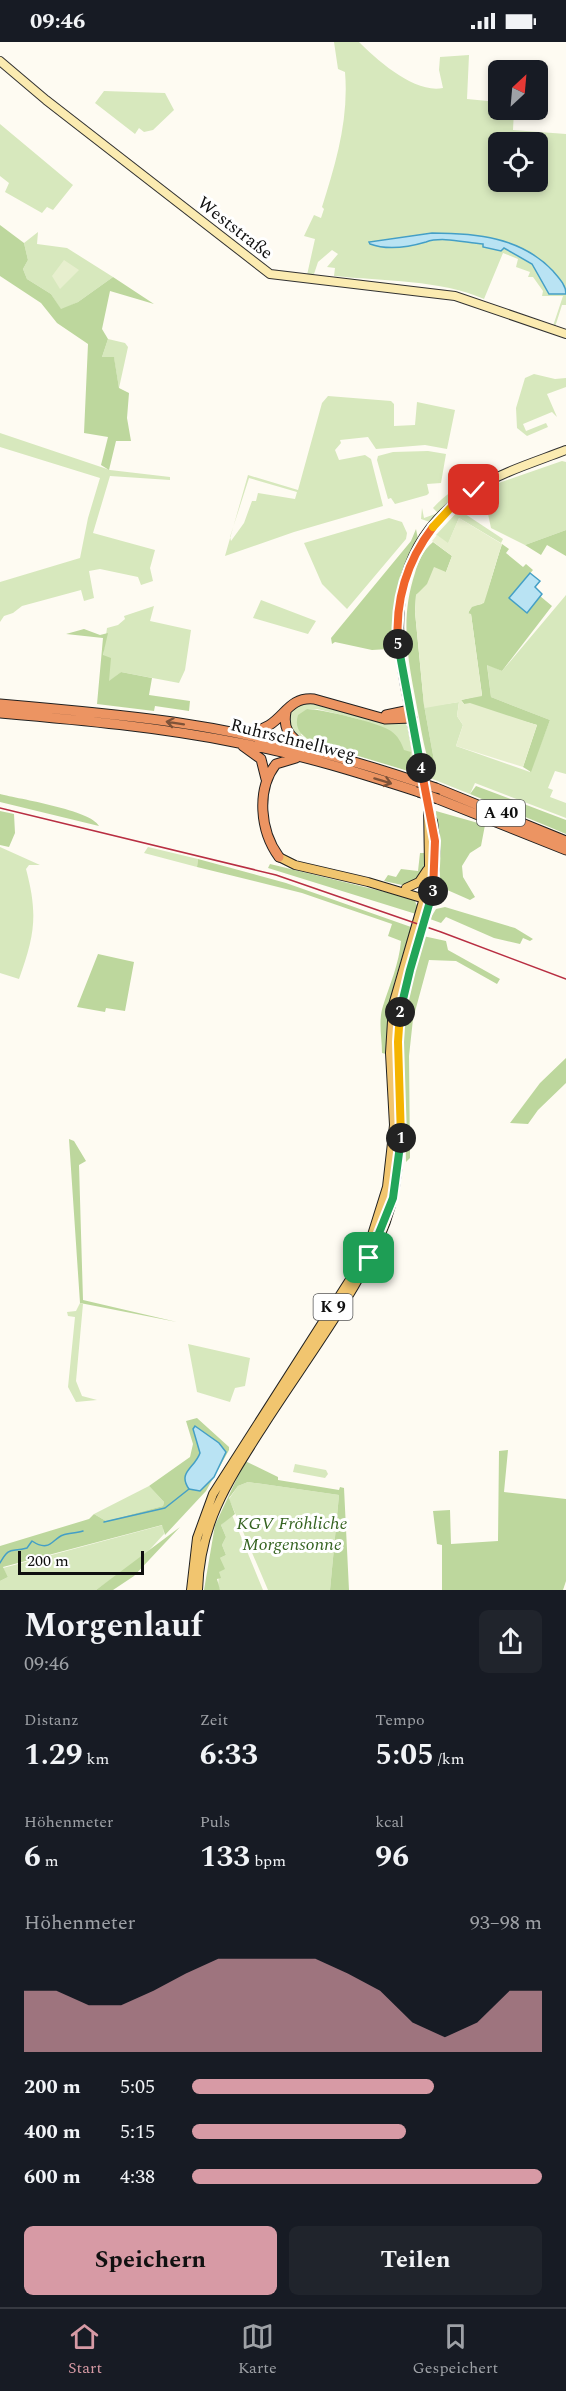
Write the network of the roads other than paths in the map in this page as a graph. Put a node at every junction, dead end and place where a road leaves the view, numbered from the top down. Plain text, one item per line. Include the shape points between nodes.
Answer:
1 (0, 61) edge
2 (566, 334) edge
3 (566, 450) edge
4 (0, 704) edge
5 (287, 710) junction
6 (0, 713) edge
7 (411, 714) junction
8 (232, 733) junction
9 (237, 742) junction
10 (309, 754) junction
11 (265, 784) junction
12 (428, 804) junction
13 (566, 841) edge
14 (566, 850) edge
15 (279, 857) joint
16 (429, 866) junction
17 (368, 882) junction
18 (406, 888) junction
19 (428, 897) junction
20 (244, 1450) junction
21 (191, 1590) edge
22 (198, 1590) edge

1 - 2 street, Weststraße via 270,274 455,296
3 - 7 street, K 9 via 474,490 441,517 419,548 403,587 397,626 398,652
8 -> 4 highway, Ruhrschnellweg / A 40 via 162,721
5 - 7 highway via 296,701 308,699 373,716
5 - 8 highway via 271,727
5 - 10 highway via 288,733
6 - 9 highway, Ruhrschnellweg / A 40 via 128,725
7 - 12 main road, K 9
8 - 10 highway, Ruhrschnellweg / A 40
9 - 10 highway, Ruhrschnellweg / A 40
9 - 11 highway via 261,759
10 - 11 highway via 278,762
10 - 13 highway, Ruhrschnellweg / A 40, bridge via 436,788
10 -> 14 highway, Ruhrschnellweg / A 40, bridge
11 - 15 highway via 264,821
12 - 16 main road, K 9
12 - 19 main road, K 9 via 436,860
15 - 17 main road via 295,866
16 - 18 main road via 419,882
16 - 19 main road, K 9
17 - 18 main road
17 - 19 main road
18 - 19 main road
19 - 20 main road, K 9 via 393,1005 390,1053 394,1132 386,1221 364,1267
20 - 21 main road, K 9 via 216,1487 205,1511 194,1555
20 - 22 main road, K 9 via 210,1520

